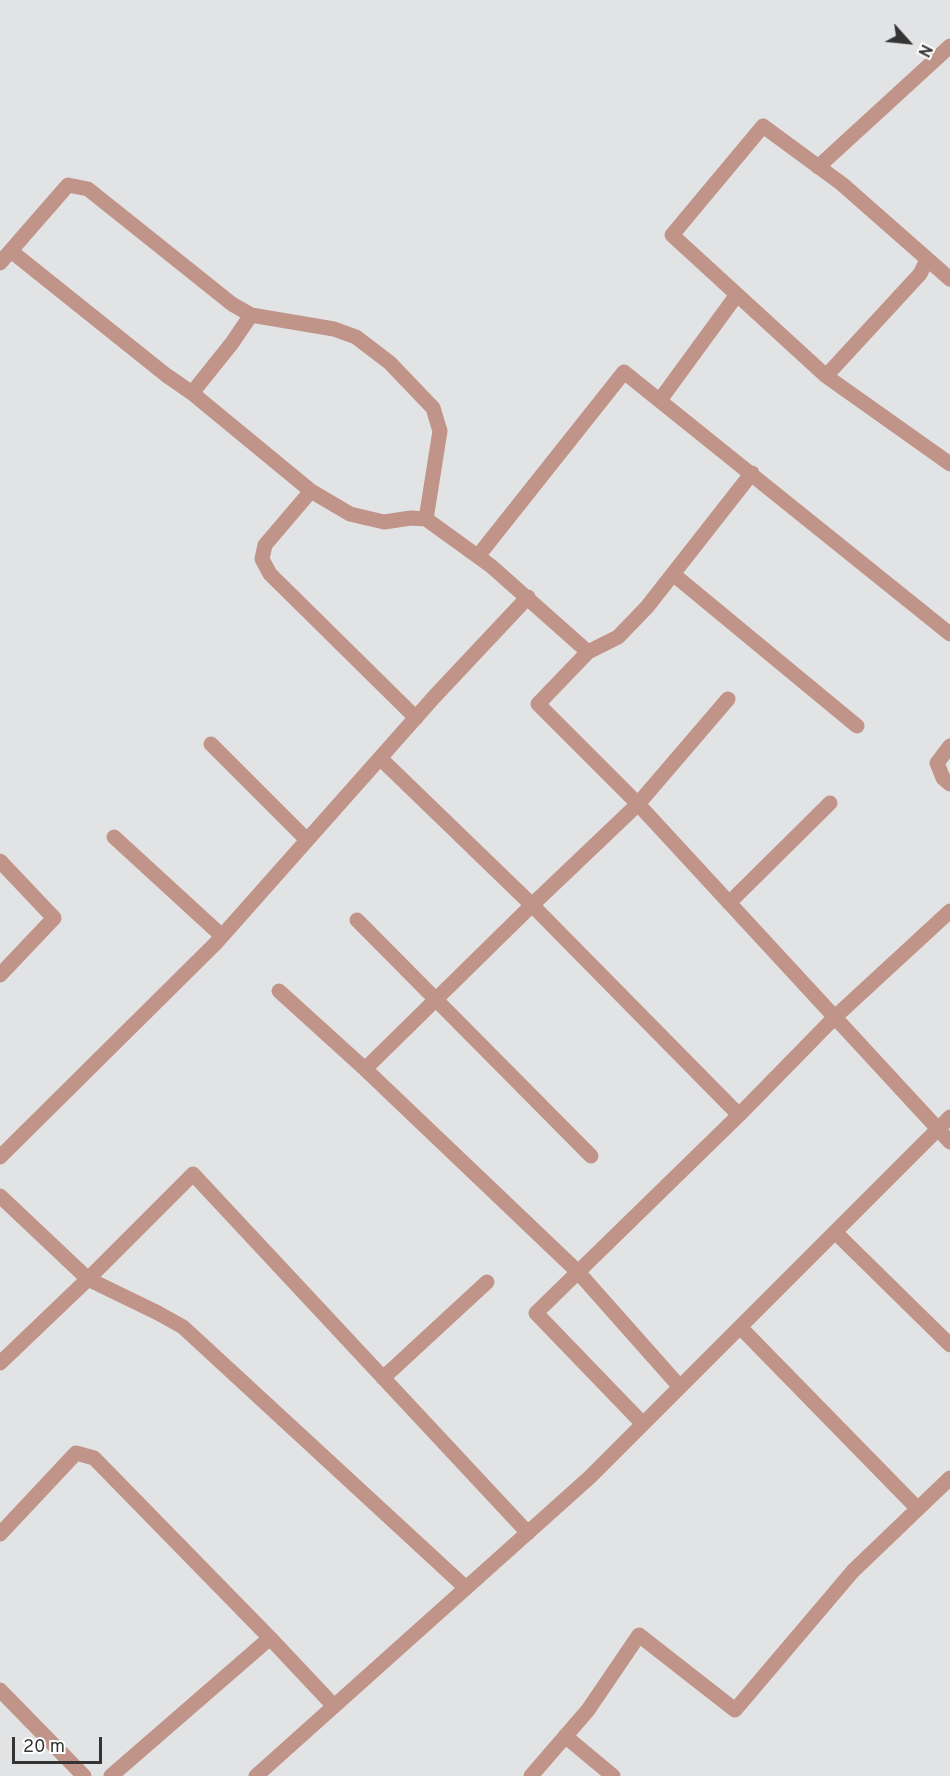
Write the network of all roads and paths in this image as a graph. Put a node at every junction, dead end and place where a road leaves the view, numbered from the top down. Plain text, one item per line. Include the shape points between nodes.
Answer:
1 (950, 45) edge
2 (818, 167) junction
3 (11, 251) junction
4 (927, 260) junction
5 (0, 263) edge
6 (950, 279) edge
7 (736, 296) junction
8 (250, 315) junction
9 (826, 376) junction
10 (192, 393) junction
11 (660, 400) junction
12 (950, 464) edge
13 (752, 473) junction
14 (311, 491) junction
15 (426, 519) junction
16 (478, 556) junction
17 (673, 574) junction
18 (528, 597) junction
19 (950, 634) edge
20 (588, 651) junction
21 (728, 699) dead end
22 (416, 717) junction
23 (857, 726) dead end
24 (210, 744) dead end
25 (950, 746) edge
26 (380, 758) junction
27 (950, 784) edge
28 (830, 803) dead end
29 (638, 804) junction
30 (114, 837) dead end
31 (308, 840) junction
32 (0, 861) edge
33 (729, 903) junction
34 (532, 905) junction
35 (950, 911) edge
36 (357, 920) dead end
37 (222, 936) junction
38 (0, 975) edge
39 (279, 991) dead end
40 (436, 1000) junction
41 (835, 1017) junction
42 (365, 1070) junction
43 (739, 1115) junction
44 (950, 1117) edge
45 (938, 1129) junction
46 (950, 1142) edge
47 (591, 1156) dead end
48 (0, 1157) edge
49 (0, 1196) edge
50 (835, 1232) junction
51 (578, 1272) junction
52 (88, 1279) junction
53 (487, 1282) dead end
54 (740, 1327) junction
55 (950, 1345) edge
56 (0, 1363) edge
57 (383, 1378) junction
58 (680, 1387) junction
59 (643, 1424) junction
60 (950, 1478) edge
61 (918, 1509) junction
62 (528, 1533) junction
63 (0, 1534) edge
64 (466, 1588) junction
65 (270, 1638) junction
66 (0, 1690) edge
67 (333, 1705) junction
68 (566, 1736) junction
69 (258, 1775) edge
70 (84, 1776) edge
71 (111, 1776) edge
72 (531, 1776) edge
73 (613, 1776) edge

1 - 2 street
2 - 4 street
2 - 7 street via 763,126 672,235
3 - 5 street
3 - 8 street via 68,185 76,185 98,196
3 - 10 street
4 - 6 street
4 - 9 street via 920,274
7 - 9 street
7 - 11 street
8 - 10 street
8 - 15 street via 334,329 356,338 390,363 433,408 440,431
9 - 12 street
10 - 14 street
11 - 13 street
11 - 16 street via 624,372
13 - 17 street
13 - 19 street
14 - 15 street via 350,514 384,522
14 - 22 street via 265,546 262,559 270,574
15 - 16 street
16 - 18 street
17 - 20 street via 618,637
17 - 23 street
18 - 20 street
18 - 22 street
20 - 29 street via 538,704
21 - 29 street
22 - 26 street
24 - 31 street
25 - 27 street via 937,763 942,778
26 - 31 street
26 - 34 street
28 - 33 street
29 - 33 street
29 - 34 street
30 - 37 street
31 - 37 street
32 - 38 street via 54,918
33 - 41 street
34 - 40 street
34 - 43 street
35 - 41 street
36 - 40 street
37 - 48 street
39 - 42 street
40 - 42 street
40 - 47 street
41 - 43 street
41 - 45 street
42 - 51 street
43 - 51 street
44 - 45 street
45 - 46 street
45 - 50 street
49 - 52 street
50 - 54 street
50 - 55 street
51 - 58 street
51 - 59 street via 536,1313
52 - 56 street
52 - 57 street via 193,1174
52 - 64 street via 183,1327
53 - 57 street
54 - 58 street
54 - 61 street
57 - 62 street
58 - 59 street
59 - 62 street
60 - 61 street
61 - 68 street via 853,1571 735,1710 639,1635
62 - 64 street
63 - 65 street via 76,1453 94,1458
64 - 67 street
65 - 67 street
65 - 71 street
66 - 70 street
67 - 69 street
68 - 72 street
68 - 73 street

